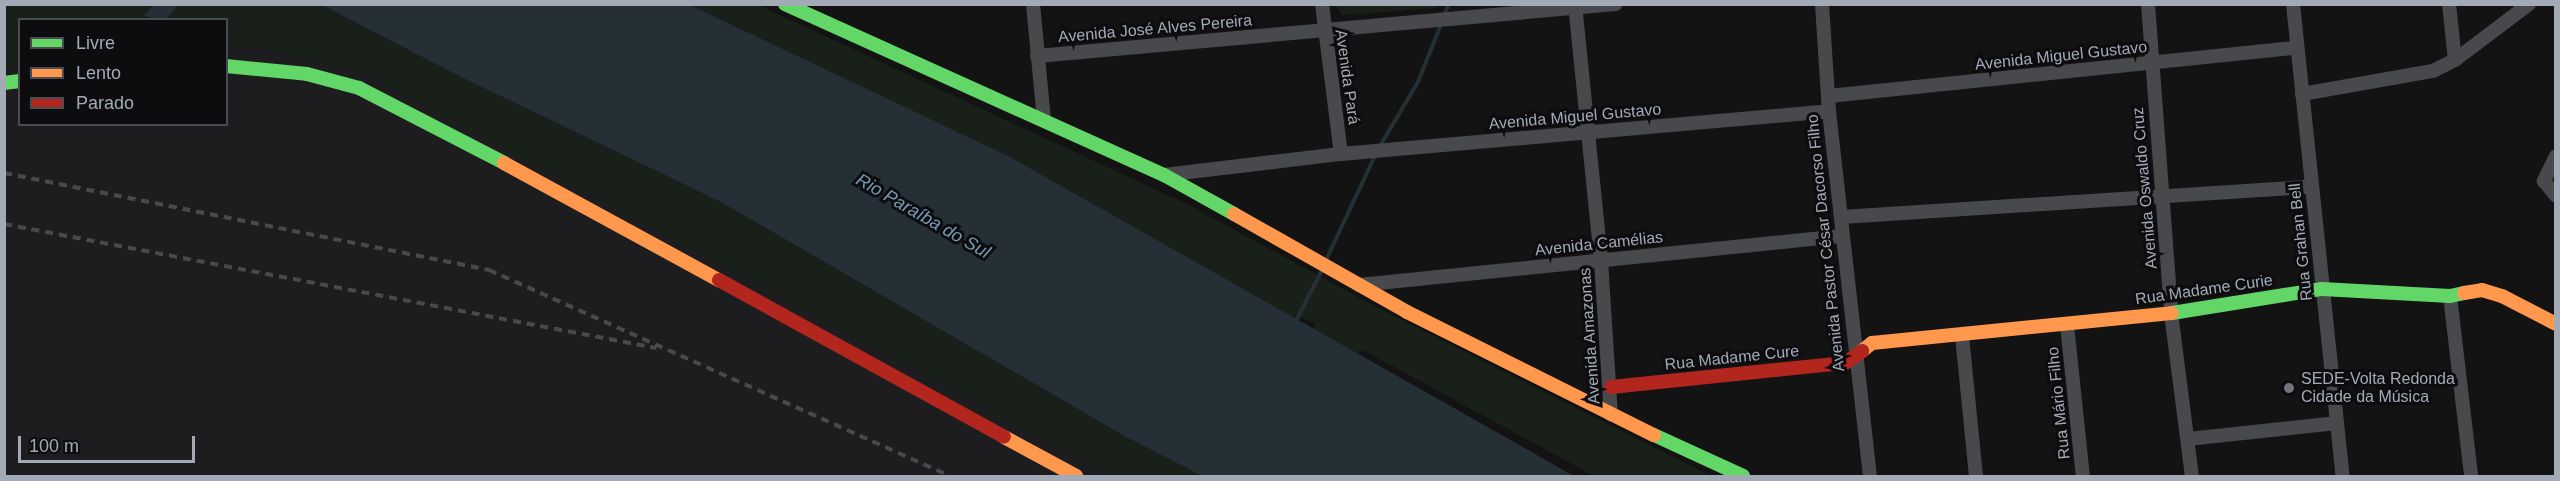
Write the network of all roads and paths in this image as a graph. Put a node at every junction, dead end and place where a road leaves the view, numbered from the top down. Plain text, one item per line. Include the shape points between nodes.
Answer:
1 (785, 4) edge
2 (1033, 4) edge
3 (1322, 4) edge
4 (1616, 4) edge
5 (1822, 4) edge
6 (2148, 4) edge
7 (2293, 4) edge
8 (2449, 4) edge
9 (2529, 4) edge
10 (1575, 7) edge
11 (1324, 31) junction
12 (2296, 48) junction
13 (1037, 56) junction
14 (2454, 60) junction
15 (2150, 64) junction
16 (228, 66) edge
17 (2302, 94) junction
18 (1829, 96) junction
19 (1828, 111) junction
20 (1044, 120) junction
21 (1589, 131) junction
22 (1341, 154) junction
23 (2556, 156) edge
24 (1164, 175) junction
25 (2312, 187) junction
26 (2164, 193) junction
27 (2556, 196) edge
28 (1842, 218) junction
29 (1843, 236) junction
30 (1601, 261) junction
31 (1359, 285) junction
32 (2322, 290) junction
33 (2450, 296) junction
34 (2171, 313) junction
35 (2556, 324) edge
36 (2067, 325) junction
37 (1962, 336) junction
38 (1854, 359) junction
39 (1611, 387) junction
40 (1611, 415) junction
41 (2337, 423) junction
42 (2188, 439) junction
43 (1076, 477) edge
44 (1743, 477) edge
45 (1870, 477) edge
46 (1977, 477) edge
47 (2083, 477) edge
48 (2192, 477) edge
49 (2343, 477) edge
50 (2471, 477) edge

1 - 20 street
2 - 13 street
3 - 11 street, Avenida Pará
4 - 10 street
5 - 18 street, Avenida Pastor César Dacorso Filho
6 - 15 street, Avenida Oswaldo Cruz
7 - 12 street, Rua Grahan Bell
8 - 14 street
9 - 14 street
10 - 11 street, Avenida José Alves Pereira
10 - 21 street, Avenida Amazonas
11 - 13 street, Avenida José Alves Pereira
11 - 22 street, Avenida Pará
12 - 15 street, Avenida Miguel Gustavo
12 - 17 street, Rua Grahan Bell
13 - 20 street
14 - 17 street via 2433,71 2405,78
15 - 18 street, Avenida Miguel Gustavo
15 - 26 street, Avenida Oswaldo Cruz
16 - 43 street via 307,74 359,88 413,113
17 - 25 street, Rua Grahan Bell
18 - 19 street, Avenida Pastor César Dacorso Filho
19 - 21 street, Avenida Miguel Gustavo
19 - 28 street, Avenida Pastor César Dacorso Filho
20 - 24 street
21 - 22 street, Avenida Miguel Gustavo
21 - 30 street, Avenida Amazonas
22 - 24 street
23 - 27 street via 2545,174 2546,189
24 - 31 street
25 - 26 street
25 - 32 street, Rua Grahan Bell
26 - 28 street
26 - 34 street, Avenida Oswaldo Cruz
28 - 29 street, Avenida Pastor César Dacorso Filho
29 - 30 street, Avenida Camélias
29 - 38 street, Avenida Pastor César Dacorso Filho
30 - 31 street, Avenida Camélias
30 - 39 street, Avenida Amazonas
31 - 40 street
32 - 33 street, Rua Madame Curie
32 - 34 street, Rua Madame Curie
32 - 41 street, Rua Grahan Bell
33 - 35 street, Rua Madame Curie via 2482,290
33 - 50 street
34 - 36 street, Rua Madame Curie
34 - 42 street, Avenida Oswaldo Cruz
36 - 37 street, Rua Madame Curie
36 - 47 street, Rua Mário Filho
37 - 38 street, Rua Madame Curie via 1872,343
37 - 46 street
38 - 39 street, Rua Madame Cure
38 - 45 street, Avenida Pastor César Dacorso Filho
39 - 40 street, Avenida Amazonas
40 - 44 street
41 - 42 street
41 - 49 street, Rua Grahan Bell
42 - 48 street, Avenida Oswaldo Cruz

